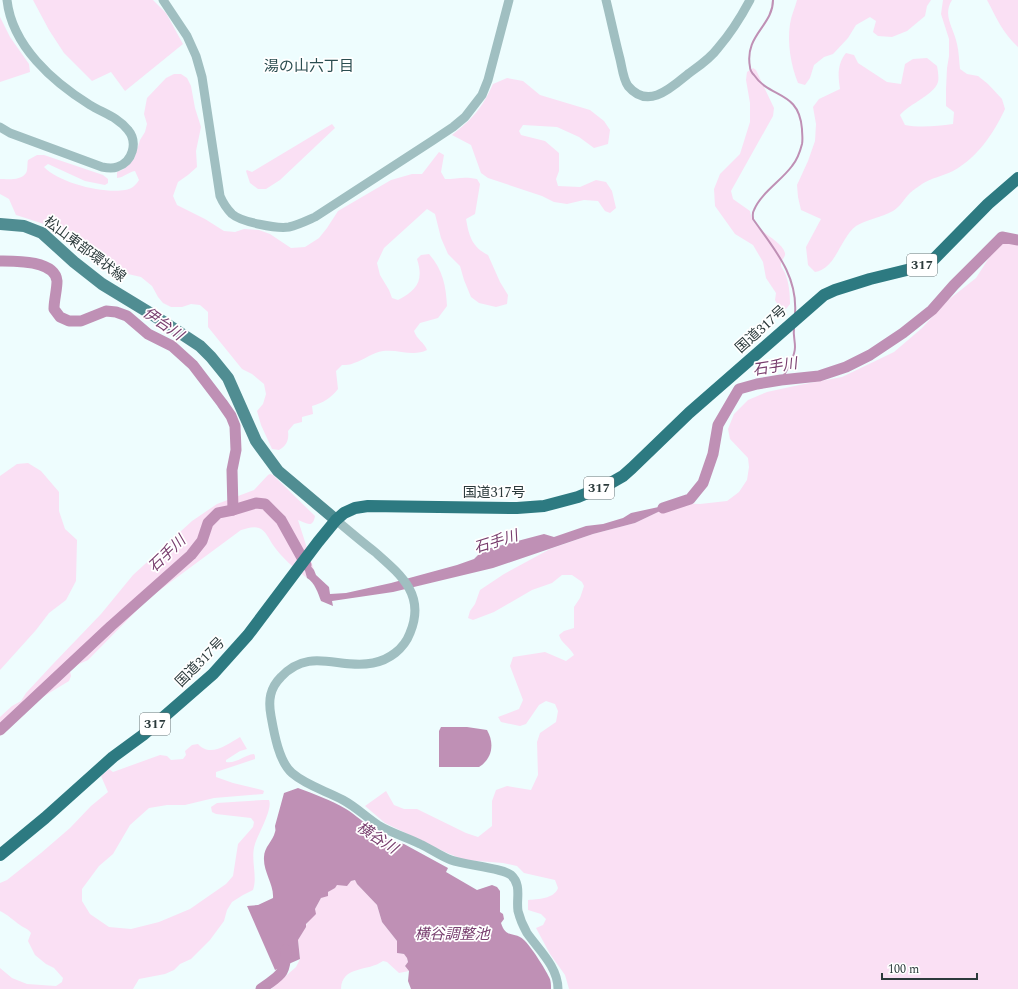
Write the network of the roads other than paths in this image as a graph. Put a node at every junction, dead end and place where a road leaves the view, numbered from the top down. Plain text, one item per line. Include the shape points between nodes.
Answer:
1 (7, 0) edge
2 (163, 0) edge
3 (509, 0) edge
4 (606, 0) edge
5 (750, 0) edge
6 (0, 127) edge
7 (1018, 178) edge
8 (0, 224) edge
9 (336, 520) junction
10 (0, 855) edge
11 (558, 989) edge

1 - 6 street via 15,29 28,50 56,81 91,106 118,119 133,136 133,151 125,164 102,168
2 - 3 street via 187,36 198,63 220,196 225,206 232,214 248,222 287,227 315,217 464,117 482,95 486,85
4 - 5 street via 628,85 636,93 653,96 662,94 713,55
7 - 9 highway, 国道317号 / 317 via 988,204 934,259 919,267 842,287 824,295 689,413 623,476 609,484 578,497 544,506 368,506 350,510
8 - 9 main road, 松山東部環状線 via 24,226 42,233 102,284 200,346 228,378 256,441 270,462
9 - 10 highway, 国道317号 / 317 via 248,635 208,678
9 - 11 street via 402,576 412,593 415,616 413,626 404,645 382,661 365,664 314,660 297,665 277,681 269,700 277,744 284,763 299,778 345,801 396,834 448,859 504,870 511,874 519,891 518,910 522,922 555,972

